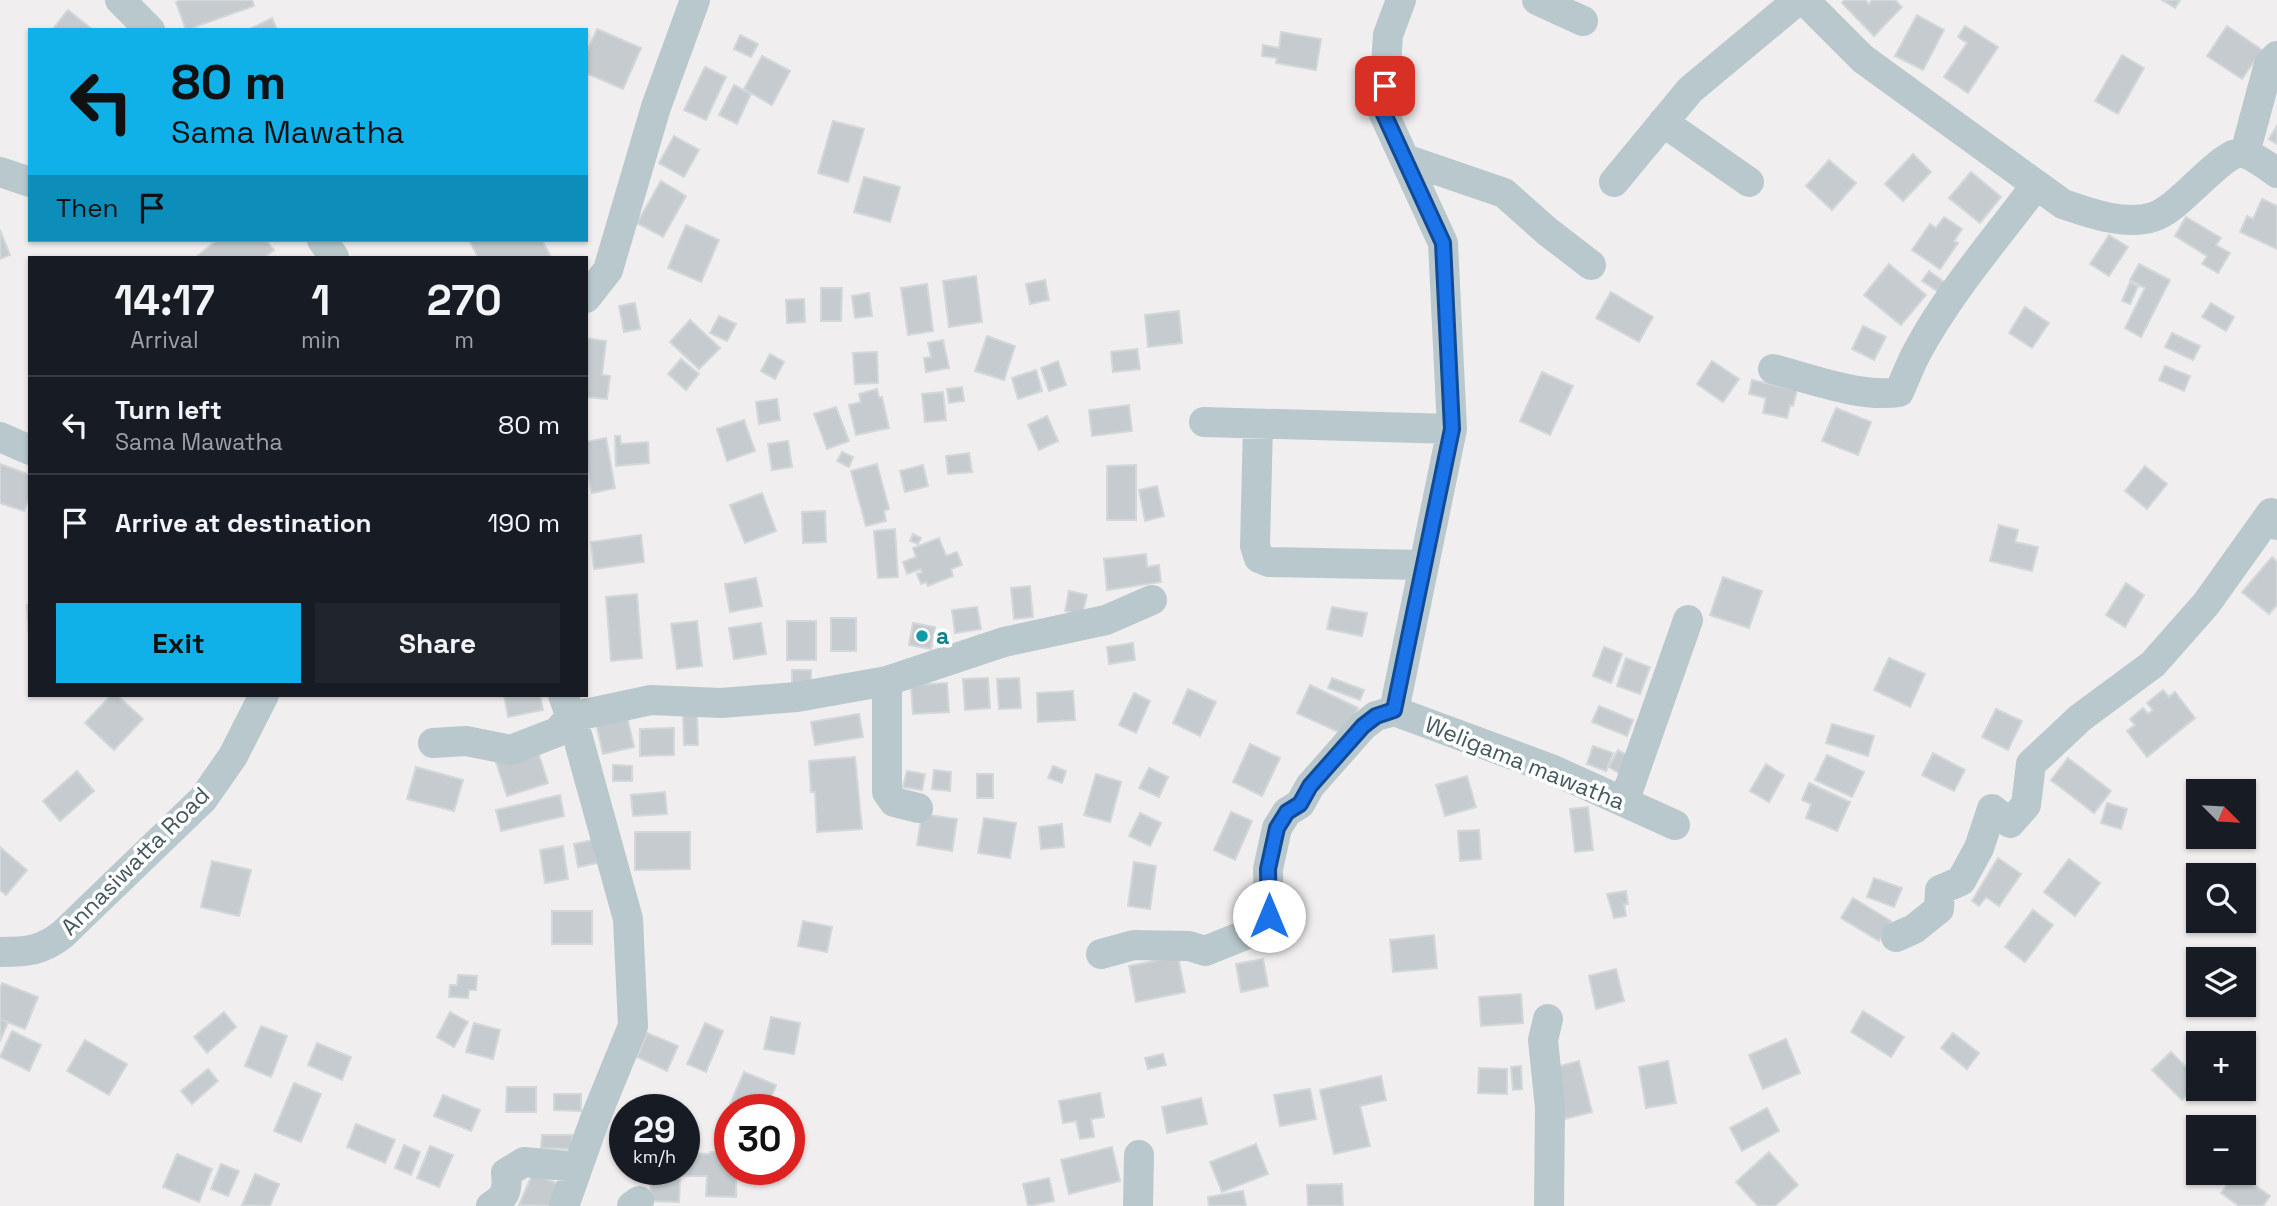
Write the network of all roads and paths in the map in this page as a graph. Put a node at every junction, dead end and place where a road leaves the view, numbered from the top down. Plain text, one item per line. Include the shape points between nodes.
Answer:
1 (120, 0) edge
2 (695, 0) edge
3 (1401, 0) edge
4 (1537, 0) edge
5 (1797, 0) edge
6 (1804, 0) edge
7 (1583, 21) dead end
8 (148, 28) edge
9 (2277, 56) edge
10 (1663, 122) junction
11 (2245, 153) junction
12 (1405, 159) junction
13 (0, 172) edge
14 (2277, 173) edge
15 (28, 181) edge
16 (1749, 181) dead end
17 (1614, 182) dead end
18 (2036, 185) junction
19 (323, 242) edge
20 (333, 256) edge
21 (1591, 265) dead end
22 (588, 295) edge
23 (1773, 369) dead end
24 (1204, 422) dead end
25 (1258, 424) junction
26 (1452, 429) junction
27 (0, 437) edge
28 (28, 449) edge
29 (2277, 525) edge
30 (1424, 565) junction
31 (1152, 600) dead end
32 (1688, 620) dead end
33 (887, 681) junction
34 (263, 697) edge
35 (567, 706) edge
36 (1394, 710) junction
37 (433, 743) dead end
38 (1624, 802) junction
39 (918, 808) dead end
40 (1675, 825) dead end
41 (1896, 937) dead end
42 (0, 952) edge
43 (1101, 954) dead end
44 (1548, 1019) dead end
45 (1139, 1155) dead end
46 (578, 1167) junction
47 (491, 1206) edge
48 (564, 1206) edge
49 (1138, 1206) edge
50 (1549, 1206) edge

1 - 8 street
2 - 22 street via 656,107 608,270
3 - 12 street via 1388,35 1383,112
4 - 7 street
5 - 10 street via 1690,90
6 - 18 street via 1863,59
9 - 11 street via 2269,64
10 - 16 street
10 - 17 street
11 - 14 street
11 - 18 street via 2234,154 2216,166 2165,212 2151,218 2096,216 2063,204
12 - 21 street via 1504,193
12 - 26 street via 1443,243
13 - 15 street
18 - 23 street via 1930,331 1899,392 1882,395
19 - 20 street
24 - 25 street
25 - 26 street
25 - 30 street via 1255,546 1259,558 1269,562
26 - 30 street
27 - 28 street
29 - 41 street via 2271,513 2206,604 2153,664 2080,718 2031,764 2026,805 2010,823 1992,809 1961,881 1940,890 1939,909
30 - 36 street
31 - 33 street via 1106,620 1004,642
32 - 38 street
33 - 35 street via 797,697 721,703 651,700
33 - 39 street via 887,792 894,802
34 - 42 street, Annasiwatta Road via 233,756 203,799 46,947
35 - 37 street via 557,732 511,750 466,741
35 - 46 street via 628,919 633,1026
36 - 38 street, Weligama mawatha via 1551,769
36 - 43 street via 1363,726 1310,786 1300,804 1287,812 1277,828 1268,869 1269,916 1255,931 1205,951 1189,946 1134,945
38 - 40 street, Weligama mawatha
44 - 50 street via 1543,1040 1550,1108
45 - 49 street
46 - 47 street via 524,1162 506,1173 508,1187
46 - 48 street

